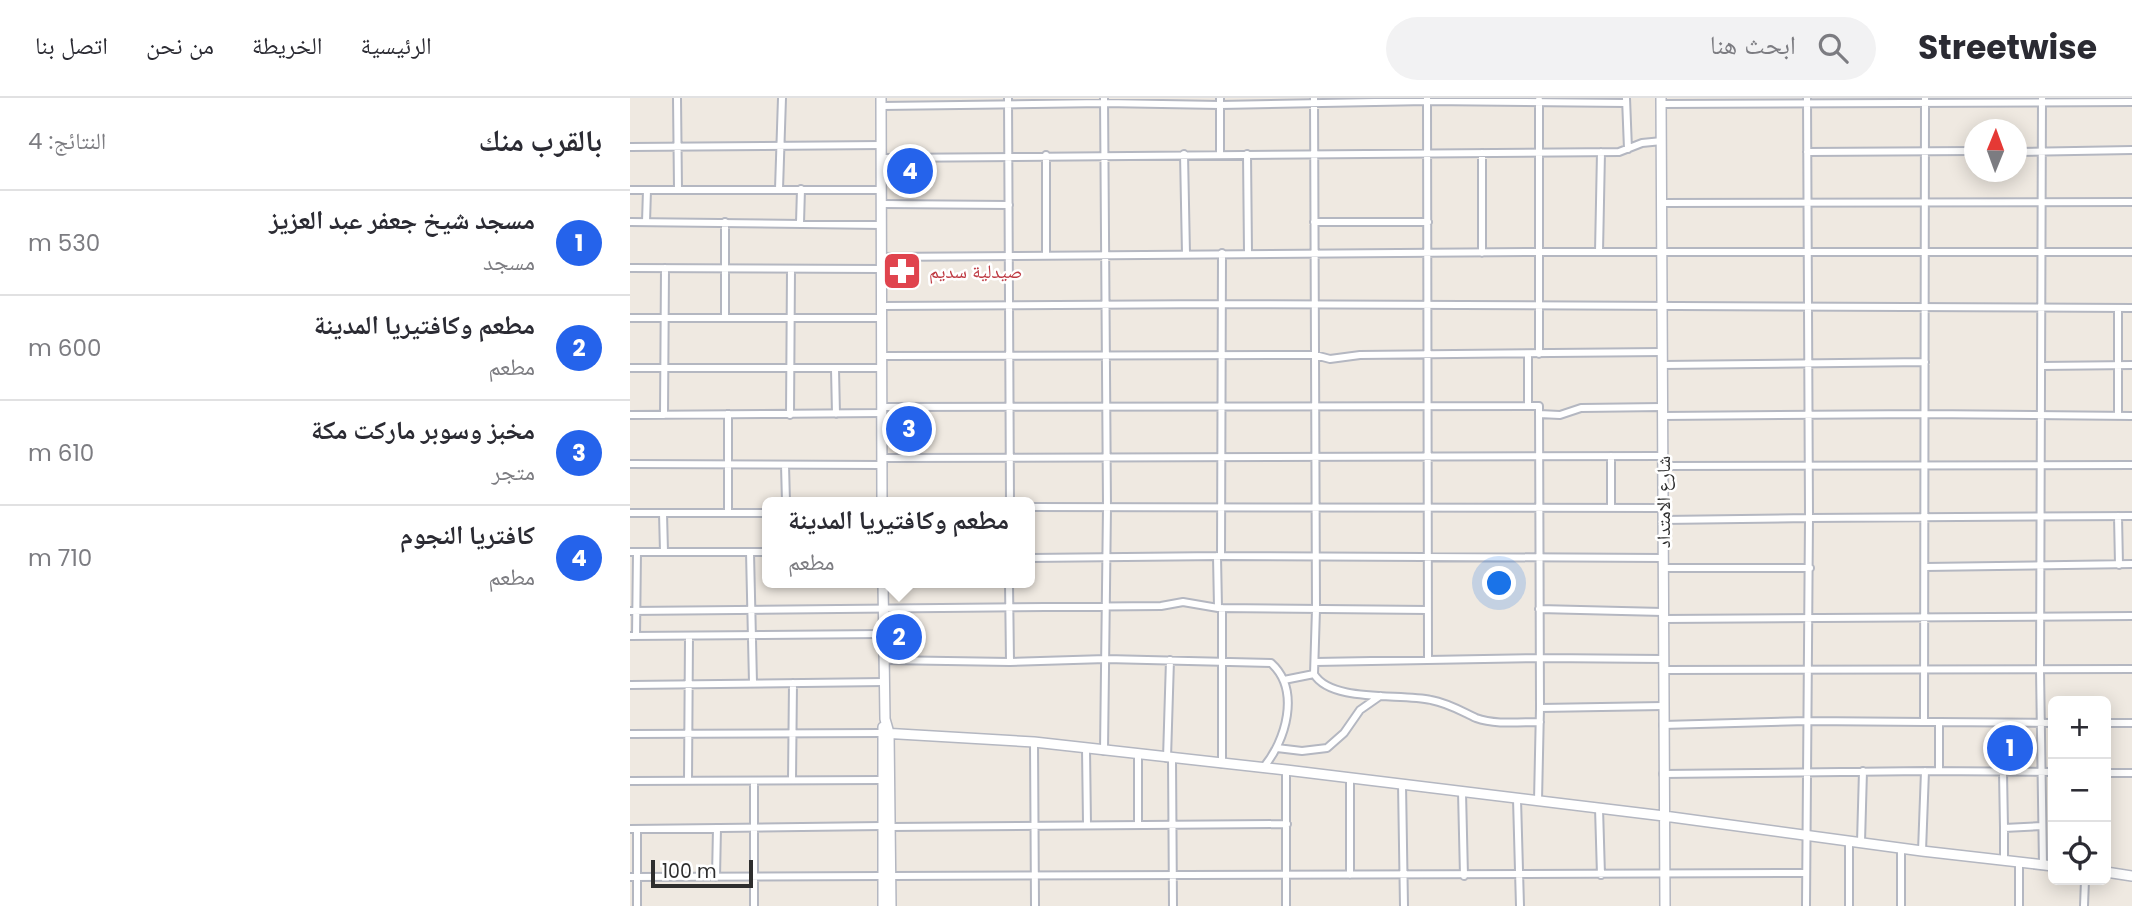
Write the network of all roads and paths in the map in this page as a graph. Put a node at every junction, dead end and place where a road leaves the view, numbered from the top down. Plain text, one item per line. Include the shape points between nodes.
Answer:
1 (677, 98) edge
2 (782, 98) edge
3 (1427, 99) edge
4 (1314, 100) edge
5 (1539, 100) edge
6 (1807, 100) edge
7 (1925, 100) edge
8 (2042, 100) edge
9 (1008, 101) edge
10 (1104, 101) edge
11 (1626, 101) edge
12 (1661, 101) edge
13 (882, 102) edge
14 (1220, 102) edge
15 (2132, 102) edge
16 (1661, 141) junction
17 (882, 145) junction
18 (678, 146) junction
19 (781, 146) junction
20 (630, 147) edge
21 (1628, 149) junction
22 (1924, 150) junction
23 (2132, 150) edge
24 (1964, 151) edge
25 (1541, 152) junction
26 (1601, 152) junction
27 (1807, 152) junction
28 (2027, 152) edge
29 (2041, 152) junction
30 (1314, 153) junction
31 (1427, 153) junction
32 (1482, 153) junction
33 (1184, 154) junction
34 (1220, 154) junction
35 (1247, 154) junction
36 (1009, 155) junction
37 (1046, 155) junction
38 (1105, 155) junction
39 (882, 158) junction
40 (678, 189) junction
41 (779, 189) junction
42 (801, 189) junction
43 (630, 190) edge
44 (647, 190) junction
45 (882, 190) junction
46 (1661, 202) junction
47 (1808, 202) junction
48 (1925, 202) junction
49 (2132, 202) edge
50 (2042, 203) junction
51 (883, 204) junction
52 (1009, 205) junction
53 (630, 222) edge
54 (646, 222) junction
55 (725, 222) junction
56 (1314, 222) junction
57 (1427, 222) junction
58 (800, 223) junction
59 (882, 225) junction
60 (1925, 251) junction
61 (1540, 252) junction
62 (1599, 252) junction
63 (1661, 252) junction
64 (1809, 252) junction
65 (2040, 252) junction
66 (2132, 252) edge
67 (1222, 253) junction
68 (1248, 253) junction
69 (1315, 253) junction
70 (1428, 253) junction
71 (1482, 253) junction
72 (1046, 254) junction
73 (1106, 254) junction
74 (1186, 254) junction
75 (1010, 255) junction
76 (881, 257) junction
77 (630, 268) edge
78 (665, 268) junction
79 (725, 268) junction
80 (791, 269) junction
81 (881, 269) junction
82 (1222, 304) junction
83 (1107, 305) junction
84 (1315, 305) junction
85 (1428, 305) junction
86 (882, 306) junction
87 (1011, 306) junction
88 (1539, 306) junction
89 (1810, 306) junction
90 (1925, 306) junction
91 (1661, 307) junction
92 (2040, 308) junction
93 (2118, 308) junction
94 (2132, 308) edge
95 (630, 318) edge
96 (664, 318) junction
97 (725, 318) junction
98 (790, 318) junction
99 (882, 318) junction
100 (1662, 352) junction
101 (1528, 354) junction
102 (1539, 354) junction
103 (1222, 355) junction
104 (1315, 355) junction
105 (1429, 355) junction
106 (883, 356) junction
107 (1107, 356) junction
108 (1011, 357) junction
109 (1925, 362) junction
110 (1662, 365) junction
111 (1808, 365) junction
112 (2118, 365) junction
113 (2132, 365) edge
114 (2041, 366) junction
115 (630, 368) edge
116 (664, 368) junction
117 (790, 368) junction
118 (882, 368) junction
119 (835, 369) junction
120 (1429, 405) junction
121 (1528, 405) junction
122 (1107, 406) junction
123 (1315, 406) junction
124 (1010, 407) junction
125 (1223, 407) junction
126 (882, 410) junction
127 (1662, 412) junction
128 (727, 414) junction
129 (836, 414) junction
130 (1539, 414) junction
131 (1924, 414) junction
132 (630, 415) edge
133 (664, 415) junction
134 (790, 415) junction
135 (1808, 415) junction
136 (2041, 416) junction
137 (2118, 416) junction
138 (2132, 416) edge
139 (1539, 455) junction
140 (1429, 456) junction
141 (1611, 456) junction
142 (1222, 457) junction
143 (1315, 457) junction
144 (1010, 458) junction
145 (1107, 458) junction
146 (1662, 461) junction
147 (882, 462) junction
148 (630, 464) edge
149 (727, 464) junction
150 (785, 465) junction
151 (2041, 465) junction
152 (1808, 466) junction
153 (1924, 466) junction
154 (2132, 466) edge
155 (786, 497) edge
156 (882, 497) edge
157 (1010, 497) edge
158 (1107, 506) junction
159 (1035, 507) edge
160 (1222, 507) junction
161 (1539, 507) junction
162 (1316, 508) junction
163 (1429, 508) junction
164 (1611, 508) junction
165 (1663, 508) junction
166 (630, 513) edge
167 (663, 513) junction
168 (727, 513) junction
169 (762, 513) edge
170 (2118, 516) junction
171 (2132, 516) edge
172 (2041, 517) junction
173 (1809, 518) junction
174 (1924, 519) junction
175 (1663, 520) junction
176 (633, 552) edge
177 (664, 552) junction
178 (750, 552) junction
179 (762, 552) edge
180 (1219, 556) junction
181 (1316, 556) junction
182 (1107, 557) junction
183 (1035, 558) edge
184 (1428, 558) junction
185 (1540, 558) junction
186 (1663, 563) junction
187 (2132, 564) edge
188 (2119, 565) junction
189 (2041, 566) junction
190 (1925, 567) junction
191 (1810, 568) junction
192 (883, 588) edge
193 (1009, 588) edge
194 (1107, 607) junction
195 (883, 608) junction
196 (1009, 608) junction
197 (1220, 608) junction
198 (752, 609) junction
199 (1317, 609) junction
200 (1539, 609) junction
201 (1428, 610) junction
202 (633, 611) edge
203 (1663, 615) junction
204 (1925, 616) junction
205 (2041, 616) junction
206 (2132, 616) edge
207 (1809, 618) junction
208 (883, 634) junction
209 (633, 636) edge
210 (689, 636) junction
211 (752, 636) junction
212 (1540, 658) junction
213 (1106, 659) junction
214 (1428, 659) junction
215 (1663, 659) junction
216 (884, 660) junction
217 (1170, 660) junction
218 (1222, 660) junction
219 (1010, 662) junction
220 (1315, 662) junction
221 (1808, 668) junction
222 (1925, 668) junction
223 (2132, 669) edge
224 (1664, 670) junction
225 (2040, 670) junction
226 (1314, 674) junction
227 (1284, 680) junction
228 (884, 682) junction
229 (753, 683) junction
230 (793, 683) junction
231 (689, 684) junction
232 (630, 685) edge
233 (1380, 696) junction
234 (1662, 706) junction
235 (1540, 708) junction
236 (1540, 722) junction
237 (1807, 722) junction
238 (1924, 722) junction
239 (1939, 722) junction
240 (2041, 723) junction
241 (2048, 723) edge
242 (2111, 723) edge
243 (2132, 723) edge
244 (1662, 725) junction
245 (689, 733) junction
246 (792, 733) junction
247 (885, 733) junction
248 (630, 734) edge
249 (1034, 742) junction
250 (1277, 748) junction
251 (1086, 749) junction
252 (1104, 751) junction
253 (1138, 754) junction
254 (1170, 758) junction
255 (1222, 764) junction
256 (1263, 768) junction
257 (1286, 770) junction
258 (1863, 771) junction
259 (1925, 771) junction
260 (1939, 771) junction
261 (1807, 772) junction
262 (2003, 772) junction
263 (2041, 772) junction
264 (2048, 772) edge
265 (2111, 773) edge
266 (2132, 773) edge
267 (1663, 774) junction
268 (1350, 778) junction
269 (792, 780) junction
270 (882, 780) junction
271 (630, 781) edge
272 (688, 781) junction
273 (754, 781) junction
274 (1402, 784) junction
275 (1462, 792) junction
276 (1517, 799) junction
277 (1538, 802) junction
278 (1599, 808) junction
279 (1664, 816) junction
280 (1087, 824) junction
281 (1138, 824) junction
282 (1173, 824) junction
283 (1287, 824) junction
284 (1035, 825) junction
285 (2042, 826) junction
286 (754, 827) junction
287 (886, 827) junction
288 (717, 828) junction
289 (2004, 828) junction
290 (633, 829) edge
291 (1805, 835) junction
292 (1849, 841) junction
293 (1861, 842) junction
294 (1901, 849) junction
295 (1922, 851) junction
296 (2004, 860) junction
297 (2019, 862) junction
298 (2048, 865) edge
299 (1806, 873) junction
300 (2111, 873) edge
301 (1665, 874) junction
302 (1173, 875) junction
303 (1287, 875) junction
304 (1350, 875) junction
305 (1601, 875) junction
306 (887, 876) junction
307 (1035, 876) junction
308 (1404, 876) junction
309 (1464, 876) junction
310 (1519, 876) junction
311 (2132, 876) edge
312 (633, 877) edge
313 (716, 877) junction
314 (754, 878) junction
315 (2085, 885) edge
316 (636, 906) edge
317 (754, 906) edge
318 (883, 906) edge
319 (891, 906) edge
320 (1035, 906) edge
321 (1173, 906) edge
322 (1286, 906) edge
323 (1404, 906) edge
324 (1520, 906) edge
325 (1665, 906) edge
326 (1806, 906) edge
327 (1849, 906) edge
328 (1901, 906) edge
329 (2019, 906) edge
330 (2084, 906) edge

1 - 18 street
2 - 19 street
3 - 4 street
3 - 5 street
3 - 31 street
4 - 14 street
4 - 30 street
5 - 11 street
5 - 25 street
6 - 7 street
6 - 12 street
6 - 27 street
7 - 8 street
7 - 22 street
8 - 15 street
8 - 29 street
9 - 10 street
9 - 13 street
9 - 36 street
10 - 14 street
10 - 38 street
11 - 21 street
12 - 16 street, شارع الامتداد
13 - 17 street
14 - 34 street
16 - 21 street
16 - 46 street, شارع الامتداد
17 - 19 street
17 - 39 street
18 - 19 street
18 - 20 street
18 - 40 street
19 - 41 street
21 - 26 street
22 - 24 street
22 - 27 street
22 - 48 street
23 - 29 street
25 - 26 street
25 - 32 street
25 - 61 street
26 - 62 street
27 - 47 street
28 - 29 street
29 - 50 street
30 - 31 street
30 - 35 street
30 - 56 street
31 - 32 street
31 - 57 street
32 - 71 street
33 - 34 street
33 - 38 street
33 - 74 street
34 - 35 street
35 - 68 street
36 - 37 street
36 - 39 street
36 - 52 street
37 - 38 street
37 - 72 street
38 - 73 street
39 - 45 street
40 - 41 street
40 - 44 street
41 - 42 street
42 - 45 street
42 - 58 street
43 - 44 street
44 - 54 street
45 - 51 street
46 - 47 street
46 - 63 street, شارع الامتداد
47 - 48 street
47 - 64 street
48 - 50 street
48 - 60 street
49 - 50 street
50 - 65 street
51 - 52 street
51 - 59 street
52 - 75 street
53 - 54 street
54 - 55 street
55 - 58 street
55 - 79 street
56 - 57 street
56 - 69 street
57 - 70 street
58 - 59 street
59 - 76 street
60 - 64 street
60 - 65 street
60 - 90 street
61 - 62 street
61 - 71 street
61 - 88 street
62 - 63 street
63 - 64 street
63 - 91 street, شارع الامتداد
64 - 89 street
65 - 66 street
65 - 92 street
67 - 68 street
67 - 74 street
67 - 82 street
68 - 69 street
69 - 70 street
69 - 84 street
70 - 71 street
70 - 85 street
72 - 73 street
72 - 75 street
73 - 74 street
73 - 83 street
75 - 76 street
75 - 87 street
76 - 81 street
77 - 78 street
78 - 79 street
78 - 96 street
79 - 80 street
79 - 97 street
80 - 81 street
80 - 98 street
81 - 86 street
82 - 83 street
82 - 84 street
82 - 103 street
83 - 87 street
83 - 107 street
84 - 85 street
84 - 104 street
85 - 88 street
85 - 105 street
86 - 87 street
86 - 99 street
87 - 108 street
88 - 91 street
88 - 102 street
89 - 90 street
89 - 91 street
89 - 111 street
90 - 92 street
90 - 109 street
91 - 100 street, شارع الامتداد
92 - 93 street
92 - 114 street
93 - 94 street
93 - 112 street
95 - 96 street
96 - 97 street
96 - 116 street
97 - 98 street
98 - 99 street
98 - 117 street
99 - 106 street
100 - 102 street
100 - 110 street, شارع الامتداد
101 - 102 street
101 - 105 street
101 - 121 street
103 - 104 street
103 - 107 street
103 - 125 street
104 - 105 street via 1338,359
104 - 123 street
105 - 120 street
106 - 108 street
106 - 118 street
107 - 108 street
107 - 122 street
108 - 124 street
109 - 111 street
109 - 131 street
110 - 111 street
110 - 127 street, شارع الامتداد
111 - 135 street
112 - 113 street
112 - 114 street
112 - 137 street
114 - 136 street
115 - 116 street
116 - 117 street
116 - 133 street
117 - 119 street
117 - 134 street
118 - 119 street
118 - 126 street
119 - 129 street
120 - 121 street
120 - 123 street
120 - 140 street
121 - 130 street via 1539,406
122 - 124 street
122 - 125 street
122 - 145 street
123 - 125 street
123 - 143 street
124 - 126 street
124 - 144 street
125 - 142 street
126 - 129 street
126 - 147 street
127 - 130 street via 1581,408 1560,415
127 - 135 street
127 - 146 street, شارع الامتداد
128 - 133 street
128 - 134 street
128 - 149 street
129 - 134 street
130 - 139 street
131 - 135 street
131 - 136 street
131 - 153 street
132 - 133 street
135 - 152 street
136 - 137 street
136 - 151 street
137 - 138 street
139 - 140 street
139 - 141 street
139 - 161 street
140 - 143 street
140 - 163 street
141 - 146 street
141 - 164 street
142 - 143 street
142 - 145 street
142 - 160 street
143 - 162 street
144 - 145 street
144 - 147 street
144 - 157 street
145 - 158 street
146 - 152 street
146 - 165 street, شارع الامتداد
147 - 150 street
147 - 156 street
148 - 149 street
149 - 150 street
149 - 168 street
150 - 155 street
151 - 153 street
151 - 154 street
151 - 172 street
152 - 153 street
152 - 173 street
153 - 174 street
158 - 159 street
158 - 160 street
158 - 182 street
160 - 162 street
160 - 180 street
161 - 163 street
161 - 164 street
161 - 185 street
162 - 163 street
162 - 181 street
163 - 184 street
164 - 165 street
165 - 175 street, شارع الامتداد
166 - 167 street
167 - 168 street
167 - 177 street
168 - 169 street
170 - 171 street
170 - 172 street
170 - 188 street
172 - 174 street
172 - 189 street
173 - 174 street
173 - 175 street
173 - 191 street
174 - 190 street
175 - 186 street, شارع الامتداد
176 - 177 street
176 - 202 street
177 - 178 street
178 - 179 street
178 - 198 street
180 - 181 street
180 - 182 street
180 - 197 street
181 - 184 street
181 - 199 street
182 - 183 street
182 - 194 street
184 - 185 street
184 - 201 street
185 - 186 street
185 - 200 street
186 - 191 street
186 - 203 street, شارع الامتداد
187 - 188 street
188 - 189 street
189 - 190 street
189 - 205 street
190 - 204 street
191 - 207 street
192 - 195 street
193 - 196 street
194 - 196 street
194 - 197 street via 1183,602
194 - 213 street
195 - 196 street
195 - 198 street
195 - 208 street
196 - 219 street
197 - 199 street
197 - 218 street
198 - 202 street
198 - 211 street
199 - 201 street
199 - 220 street
200 - 203 street
200 - 212 street
201 - 214 street
202 - 209 street
203 - 207 street
203 - 215 street, شارع الامتداد
204 - 205 street
204 - 207 street
204 - 222 street
205 - 206 street
205 - 225 street
207 - 221 street
208 - 211 street
208 - 216 street
209 - 210 street
210 - 211 street
210 - 231 street
211 - 229 street
212 - 214 street
212 - 215 street
212 - 235 street
213 - 217 street
213 - 219 street
213 - 252 street
214 - 220 street
215 - 224 street, شارع الامتداد
216 - 219 street
216 - 228 street
217 - 218 street
217 - 254 street
218 - 227 street via 1271,663
218 - 255 street
220 - 226 street
221 - 222 street
221 - 224 street
221 - 237 street
222 - 225 street
222 - 238 street
223 - 225 street
224 - 234 street, شارع الامتداد
225 - 240 street
226 - 227 street
226 - 233 street via 1337,690
227 - 250 street via 1288,704
228 - 230 street
228 - 247 street
229 - 230 street
229 - 231 street
230 - 246 street
231 - 232 street
231 - 245 street
233 - 236 street via 1431,699 1485,720
233 - 250 street via 1360,710 1345,733 1327,748
234 - 235 street
234 - 244 street, شارع الامتداد
235 - 236 street
236 - 277 street
237 - 238 street
237 - 244 street
237 - 261 street
238 - 239 street
239 - 240 street
239 - 260 street
240 - 241 street
240 - 263 street
242 - 243 street
244 - 267 street, شارع الامتداد
245 - 246 street
245 - 248 street
245 - 272 street
246 - 247 street
246 - 269 street
247 - 249 street
247 - 270 street
247 - 287 street
249 - 251 street
249 - 284 street
250 - 256 street
251 - 252 street
251 - 280 street
252 - 253 street
253 - 254 street
253 - 281 street
254 - 255 street
254 - 282 street
255 - 256 street
256 - 257 street
257 - 268 street
257 - 283 street
258 - 259 street
258 - 261 street
258 - 293 street
259 - 260 street
259 - 295 street
260 - 262 street
261 - 267 street
261 - 291 street
262 - 263 street
262 - 289 street
263 - 264 street
263 - 285 street
265 - 266 street
267 - 279 street, شارع الامتداد
268 - 274 street
268 - 304 street
269 - 270 street
269 - 273 street
270 - 287 street
271 - 272 street
272 - 273 street
273 - 286 street
274 - 275 street
274 - 308 street
275 - 276 street
275 - 309 street
276 - 277 street
276 - 310 street
277 - 278 street
278 - 279 street
278 - 305 street
279 - 291 street
279 - 301 street, شارع الامتداد
280 - 281 street
280 - 284 street
281 - 282 street
282 - 283 street
282 - 302 street
283 - 303 street
284 - 287 street
284 - 307 street
285 - 289 street
285 - 298 street
286 - 287 street
286 - 288 street
286 - 314 street
287 - 306 street
288 - 290 street
288 - 313 street
289 - 296 street
290 - 312 street
291 - 292 street
291 - 299 street
292 - 293 street
292 - 327 street
293 - 294 street
294 - 295 street
294 - 328 street
295 - 296 street
296 - 297 street
297 - 298 street
297 - 329 street
299 - 301 street
299 - 326 street
300 - 311 street
301 - 305 street
301 - 325 street, شارع الامتداد
302 - 303 street
302 - 307 street
302 - 321 street
303 - 304 street
303 - 322 street
304 - 308 street
305 - 310 street
306 - 307 street
306 - 314 street
306 - 318 street
306 - 319 street
307 - 320 street
308 - 309 street
308 - 323 street
309 - 310 street
310 - 324 street
312 - 313 street
312 - 316 street
313 - 314 street
314 - 317 street
315 - 330 street

